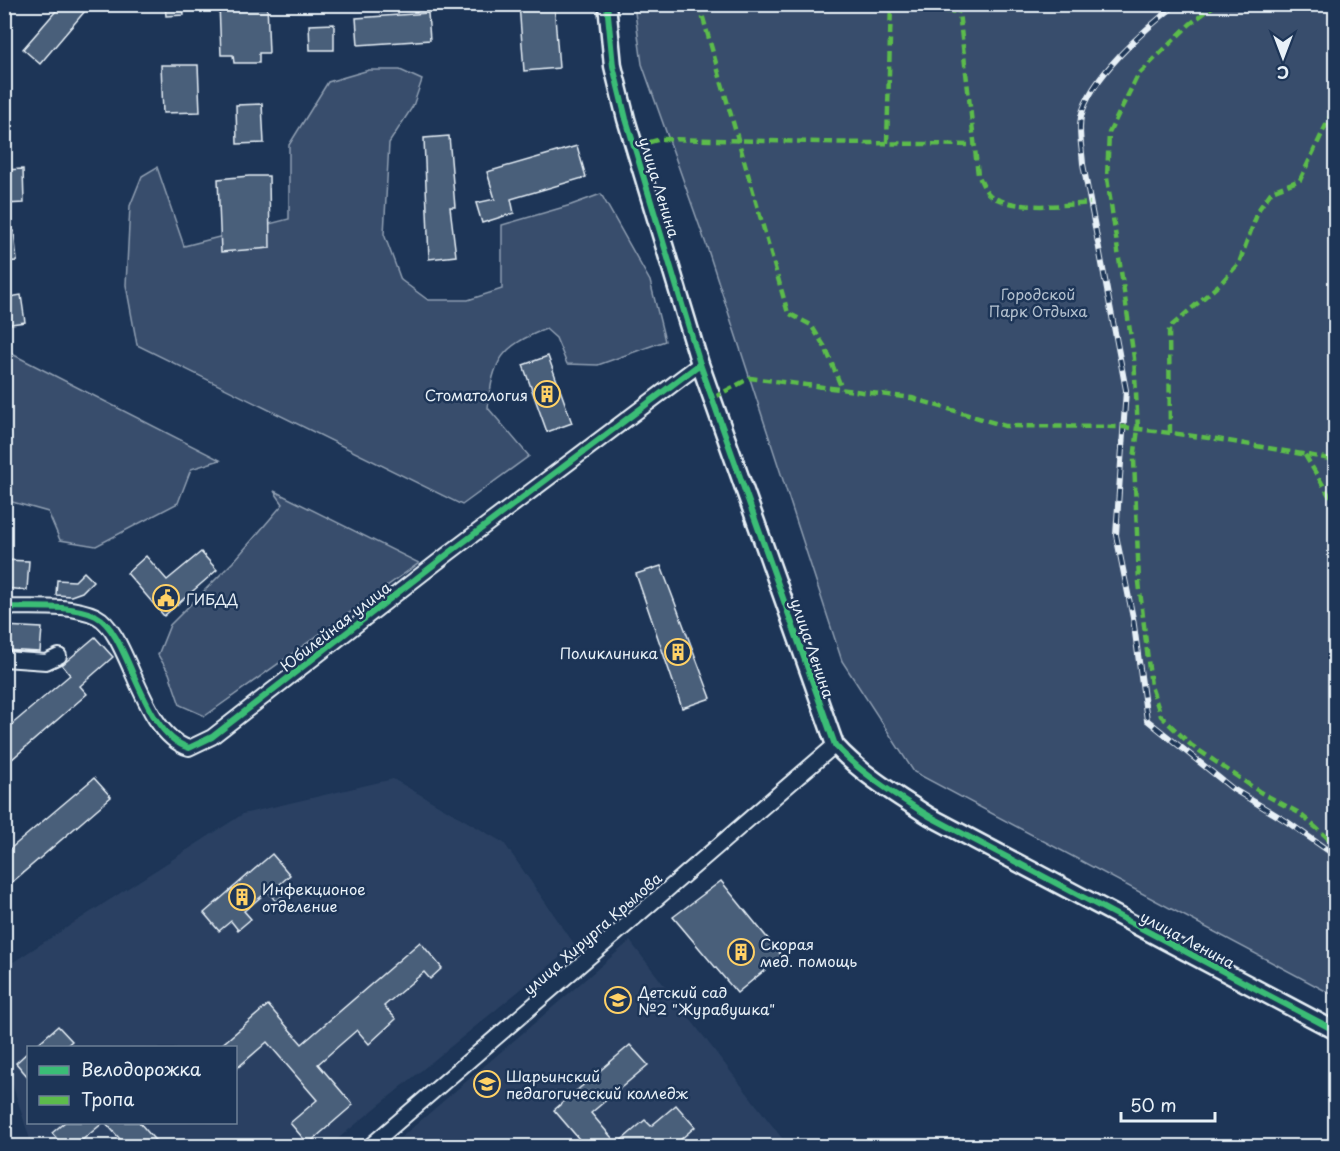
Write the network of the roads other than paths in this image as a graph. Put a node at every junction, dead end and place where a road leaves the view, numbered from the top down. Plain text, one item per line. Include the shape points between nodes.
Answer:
1 (607, 4) edge
2 (700, 364) junction
3 (4, 607) edge
4 (59, 656) dead end
5 (4, 659) edge
6 (835, 745) junction
7 (1335, 1031) edge
8 (370, 1146) edge

1 - 2 street, улица Ленина via 613,66 626,119
2 - 3 street, Юбилейная улица via 212,737 189,748 178,744 163,729 113,636 98,617 77,610
2 - 6 street, улица Ленина
4 - 5 street via 46,662
6 - 7 street, улица Ленина via 928,816
6 - 8 street, улица Хирурга Крылова

